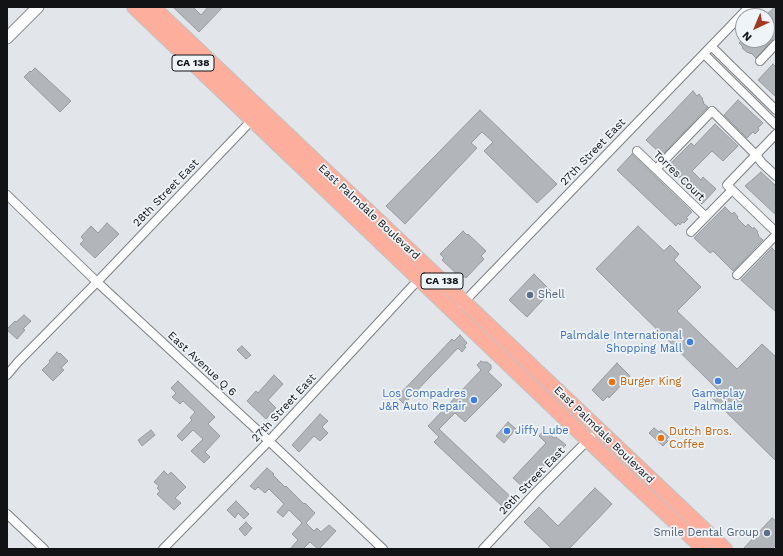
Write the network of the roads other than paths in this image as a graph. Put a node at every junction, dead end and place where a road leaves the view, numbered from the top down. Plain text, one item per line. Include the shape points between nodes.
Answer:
1 (38, 7) edge
2 (134, 7) edge
3 (153, 7) edge
4 (749, 7) edge
5 (7, 38) edge
6 (776, 44) edge
7 (711, 46) junction
8 (770, 51) junction
9 (704, 54) junction
10 (776, 57) edge
11 (760, 61) dead end
12 (776, 110) edge
13 (252, 120) junction
14 (776, 125) edge
15 (776, 134) edge
16 (637, 151) dead end
17 (756, 155) junction
18 (656, 169) junction
19 (776, 176) edge
20 (730, 188) junction
21 (7, 195) edge
22 (706, 217) junction
23 (691, 232) dead end
24 (776, 232) edge
25 (776, 235) edge
26 (737, 275) dead end
27 (419, 279) junction
28 (97, 282) junction
29 (464, 302) junction
30 (454, 312) junction
31 (7, 375) edge
32 (598, 430) junction
33 (588, 440) junction
34 (269, 441) junction
35 (7, 514) edge
36 (44, 549) edge
37 (163, 549) edge
38 (383, 549) edge
39 (483, 549) edge
40 (704, 549) edge
41 (725, 549) edge

1 - 5 street
2 - 13 highway, East Palmdale Boulevard / CA 138
3 - 29 highway, East Palmdale Boulevard / CA 138
4 - 7 street, 27th Street East
6 - 8 street
7 - 9 street, 27th Street East
7 - 12 street
8 - 10 street
8 - 11 street
9 - 14 street
9 - 29 street, 27th Street East
13 - 27 highway, East Palmdale Boulevard / CA 138
13 - 28 street, 28th Street East
15 - 17 street
16 - 18 street, Torres Court
17 - 18 street via 712,111
17 - 19 street
17 - 20 street
18 - 22 street, Torres Court
20 - 22 street
20 - 24 street
21 - 28 street, East Avenue Q 6
22 - 23 street
25 - 26 street
27 - 30 highway, East Palmdale Boulevard / CA 138
27 - 34 street, 27th Street East
28 - 31 street, 28th Street East
28 - 34 street, East Avenue Q 6
29 - 30 street, 27th Street East
29 - 32 highway, East Palmdale Boulevard / CA 138
30 - 33 highway, East Palmdale Boulevard / CA 138
32 - 33 street, 26th Street East
32 - 41 highway, East Palmdale Boulevard / CA 138
33 - 39 street, 26th Street East
33 - 40 highway, East Palmdale Boulevard / CA 138
34 - 37 street, 27th Street East
34 - 38 street, East Avenue Q 6
35 - 36 street

